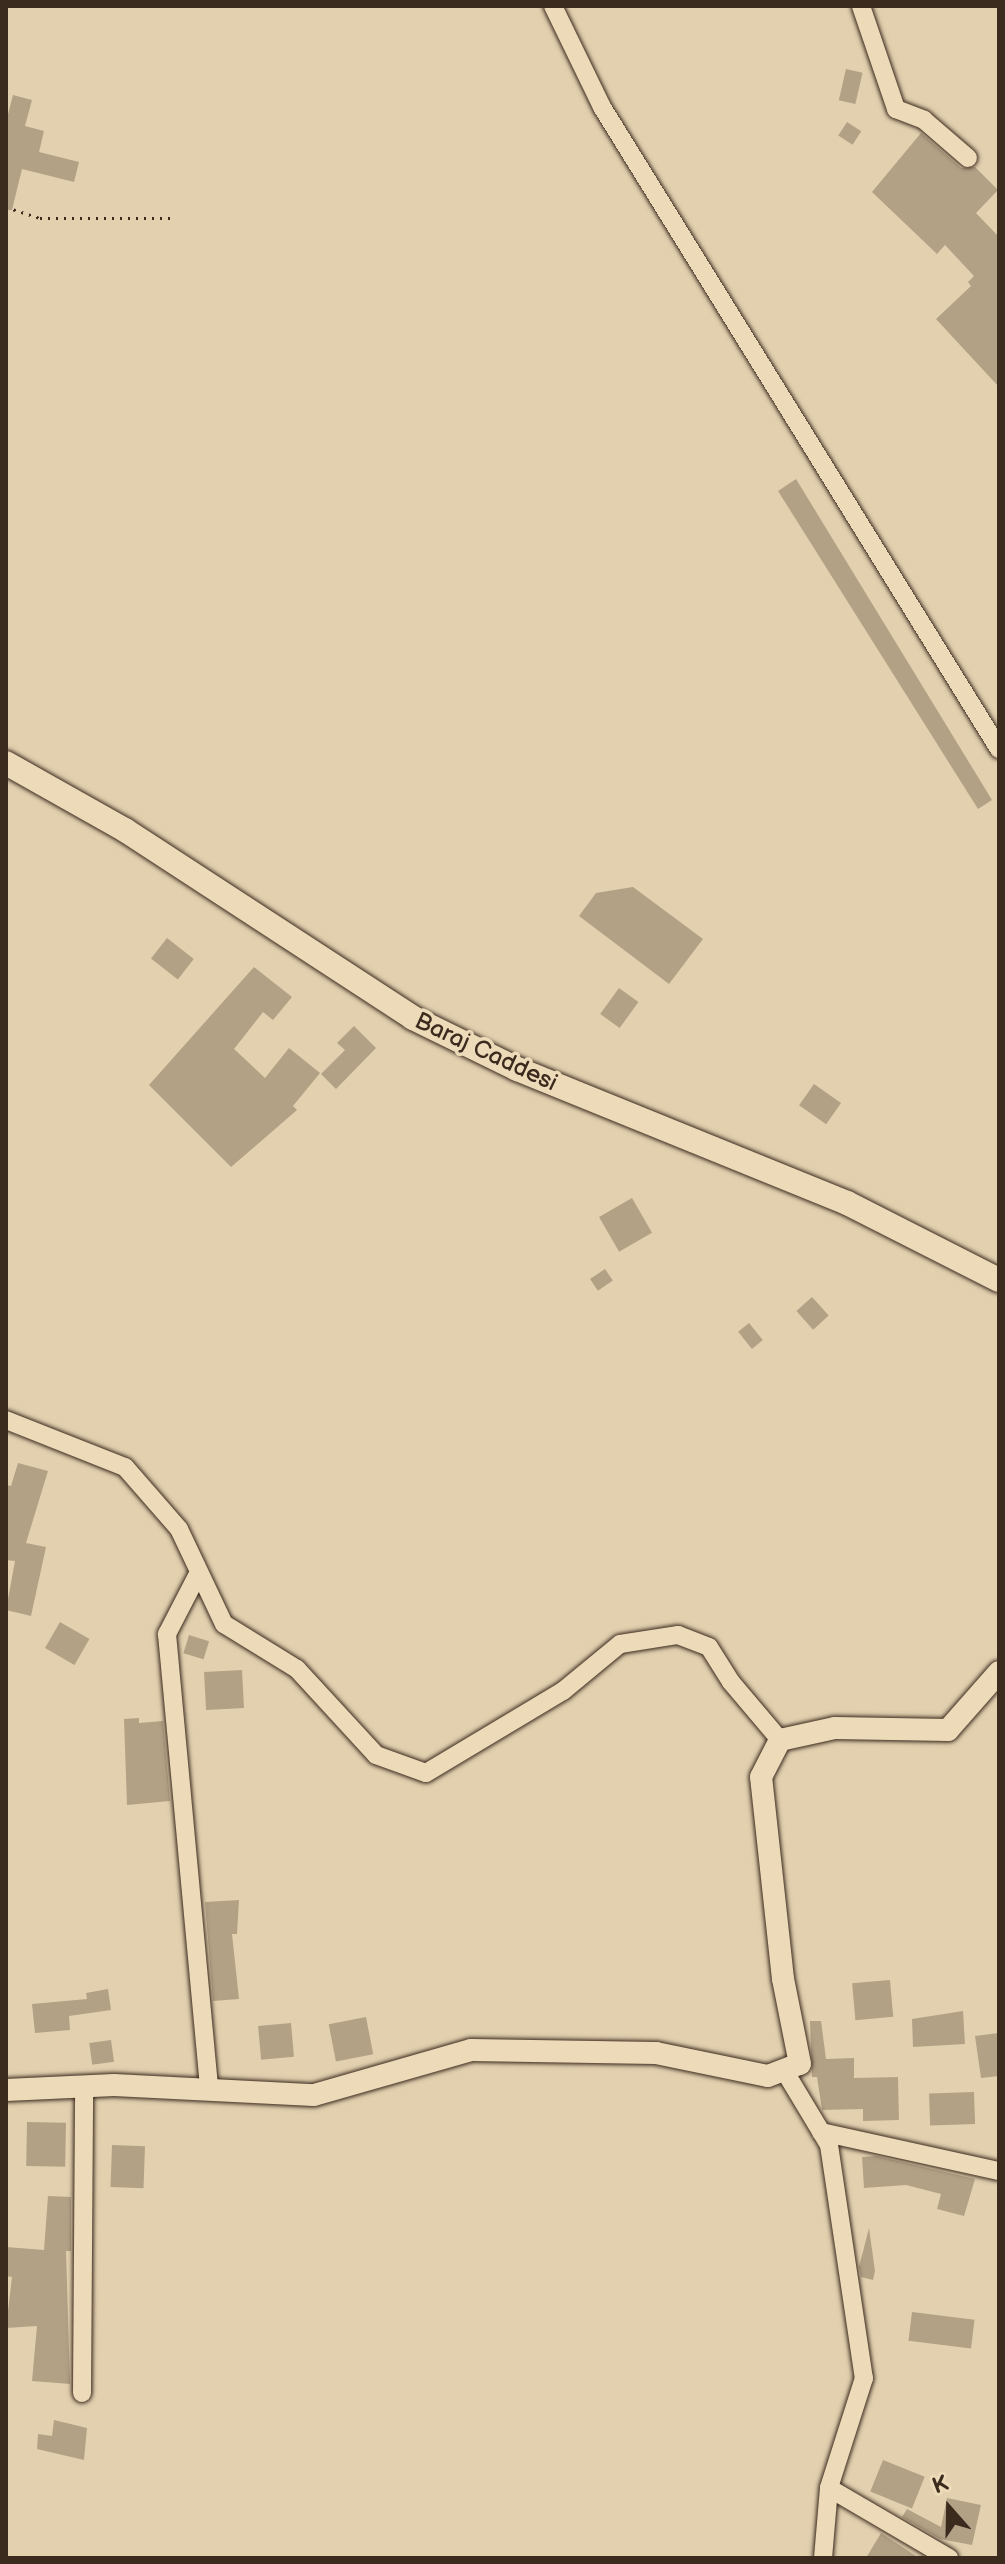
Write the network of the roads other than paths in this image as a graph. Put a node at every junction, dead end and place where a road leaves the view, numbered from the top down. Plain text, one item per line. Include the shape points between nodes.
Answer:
1 (553, 6) edge
2 (861, 6) edge
3 (968, 158) dead end
4 (999, 749) edge
5 (6, 763) edge
6 (999, 1280) edge
7 (6, 1420) edge
8 (198, 1574) junction
9 (999, 1672) edge
10 (780, 1740) junction
11 (784, 2070) junction
12 (84, 2087) junction
13 (6, 2090) edge
14 (209, 2090) junction
15 (821, 2132) junction
16 (999, 2171) edge
17 (82, 2393) dead end
18 (829, 2488) junction
19 (823, 2558) edge
20 (949, 2558) edge

1 - 4 street via 602,107
2 - 3 street via 896,109 924,120
5 - 6 main road, Baraj Caddesi via 125,830 413,1018 517,1069 847,1203
7 - 8 street via 125,1467 179,1529
8 - 10 street via 224,1624 297,1669 376,1755 426,1773 563,1691 620,1644 678,1635 709,1647
8 - 14 street via 167,1634
9 - 10 street via 948,1730 835,1728
10 - 11 street via 761,1777 783,1979 800,2064
11 - 14 street via 768,2076 656,2053 471,2050 314,2095
11 - 15 street
12 - 13 street
12 - 14 street
12 - 17 street
15 - 16 street
15 - 18 street via 829,2145 864,2378
18 - 19 street
18 - 20 street

